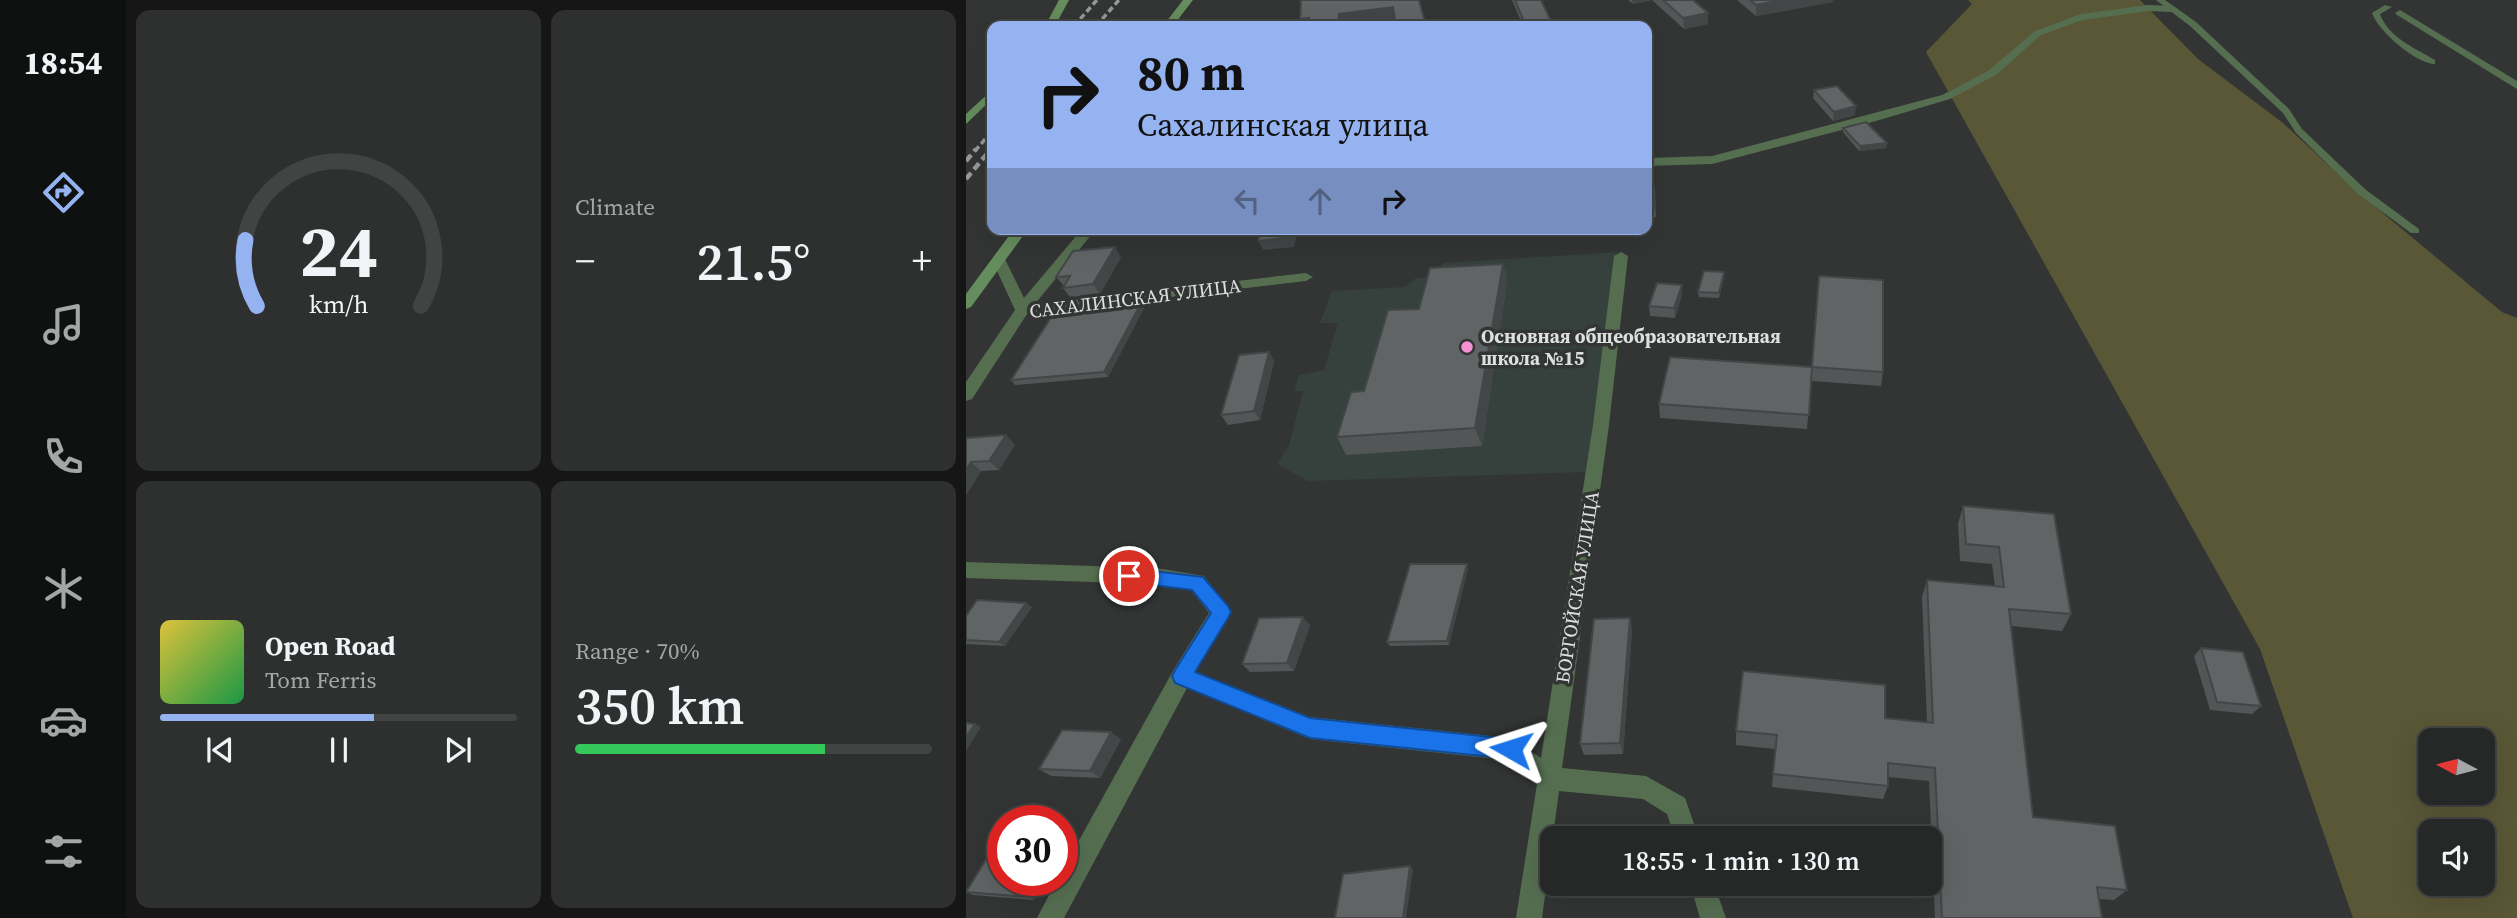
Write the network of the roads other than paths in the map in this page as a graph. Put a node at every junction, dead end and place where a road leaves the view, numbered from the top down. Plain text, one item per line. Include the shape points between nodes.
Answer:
1 (1064, 0) edge
2 (1188, 0) edge
3 (2160, 0) edge
4 (2376, 0) edge
5 (2388, 7) junction
6 (2173, 9) junction
7 (2400, 13) joint
8 (1052, 21) edge
9 (1172, 21) edge
10 (2432, 62) dead end
11 (2517, 86) edge
12 (987, 98) edge
13 (966, 121) edge
14 (1652, 162) edge
15 (2415, 232) dead end
16 (1017, 235) edge
17 (1084, 235) edge
18 (1621, 256) dead end
19 (999, 260) junction
20 (1306, 277) dead end
21 (966, 304) edge
22 (1023, 310) junction
23 (966, 395) edge
24 (966, 570) edge
25 (1182, 676) junction
26 (1548, 778) junction
27 (1683, 826) edge
28 (1706, 896) edge
29 (1050, 918) edge
30 (1529, 918) edge
31 (1713, 918) edge

1 - 8 main road
2 - 9 main road
3 - 6 lane
4 - 5 lane
5 - 7 lane
5 - 10 lane via 2376,13 2377,20
6 - 14 street via 2081,17 2038,33 1992,73 1946,97 1872,119 1712,160
6 - 15 lane via 2286,111 2299,131 2362,192
7 - 11 street
12 - 13 main road
16 - 19 main road
17 - 22 street
18 - 26 street, БОРГОЙСКАЯ УЛИЦА via 1601,425
19 - 21 main road
19 - 22 street
20 - 22 street, САХАЛИНСКАЯ УЛИЦА
22 - 23 street, САХАЛИНСКАЯ УЛИЦА
24 - 25 street via 1156,576 1197,582 1222,612
25 - 26 street via 1310,728 1511,749
25 - 29 street
26 - 27 street via 1646,788 1676,806
26 - 30 street, БОРГОЙСКАЯ УЛИЦА
28 - 31 street

